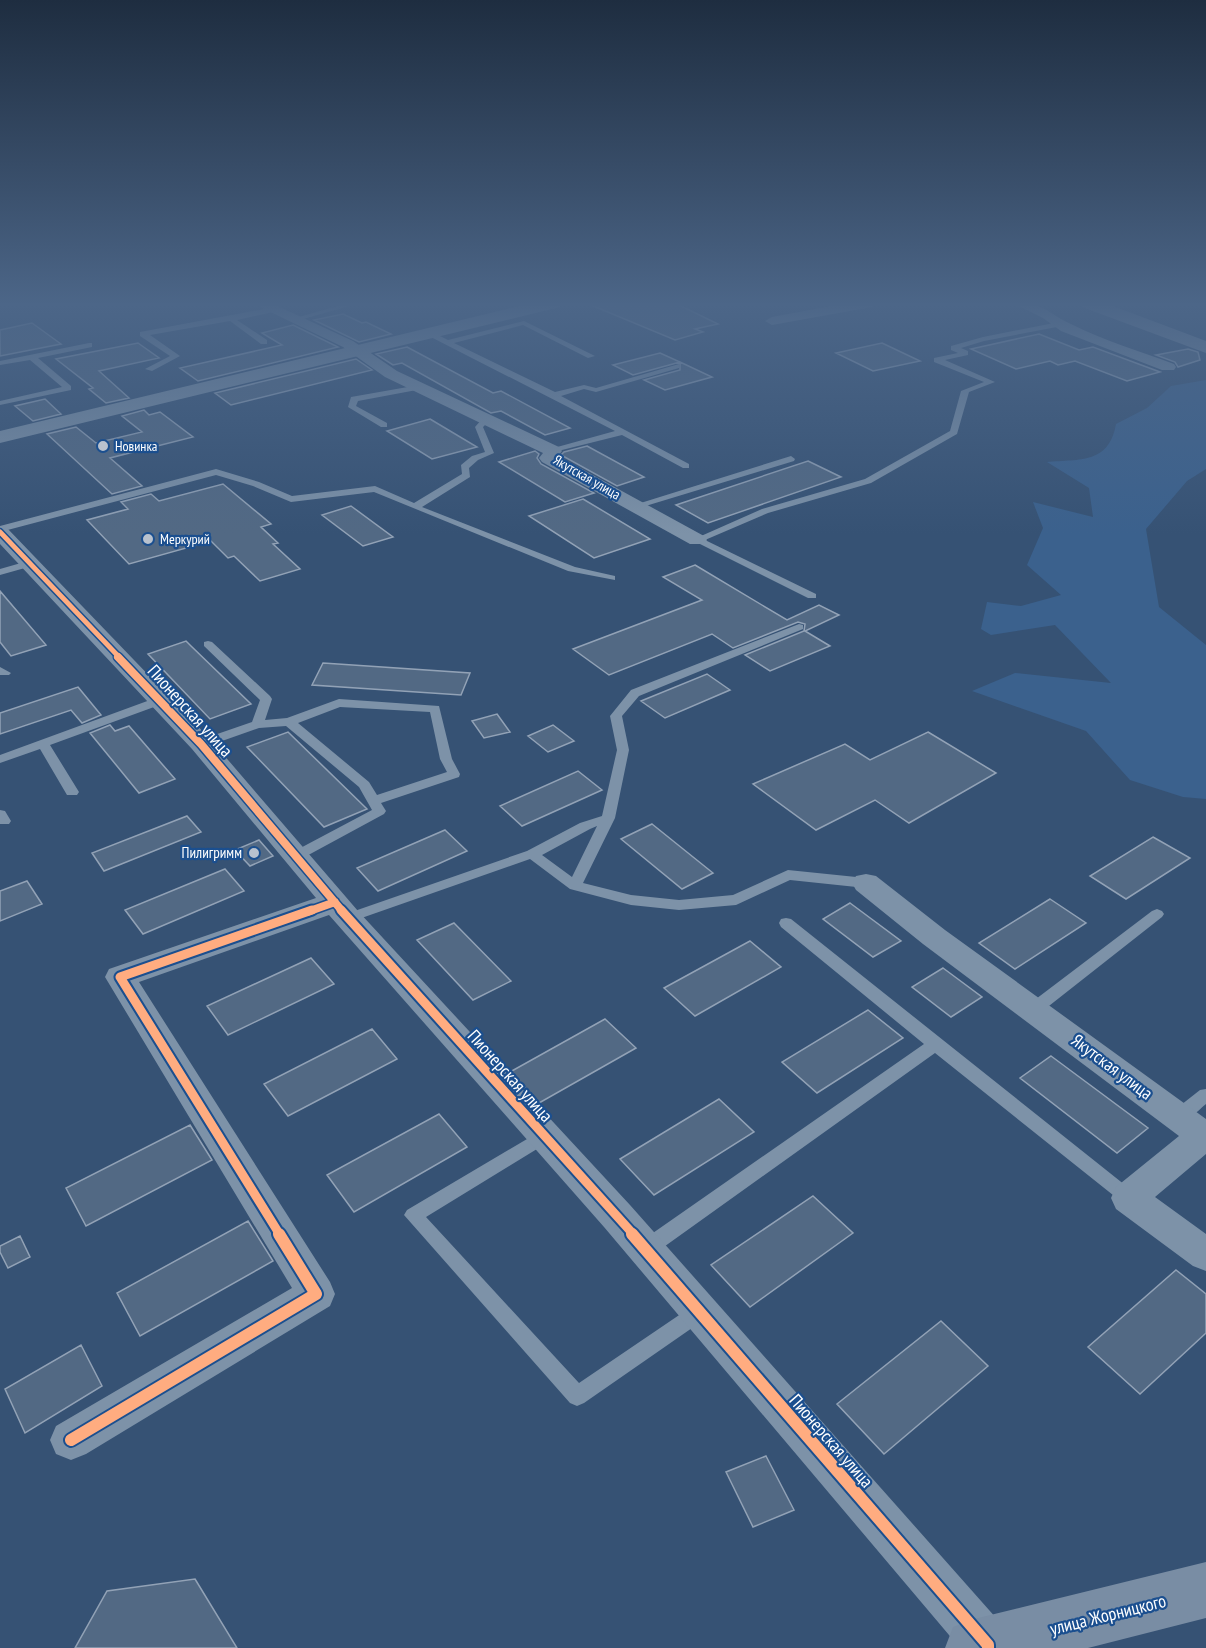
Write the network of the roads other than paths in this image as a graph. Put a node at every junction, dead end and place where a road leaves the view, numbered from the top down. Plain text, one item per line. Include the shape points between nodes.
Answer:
1 (59, 380) edge
2 (239, 380) edge
3 (404, 380) edge
4 (523, 380) edge
5 (630, 380) edge
6 (986, 380) edge
7 (419, 387) junction
8 (554, 395) junction
9 (0, 403) edge
10 (486, 420) junction
11 (384, 425) dead end
12 (623, 432) junction
13 (0, 437) edge
14 (553, 452) junction
15 (791, 459) dead end
16 (686, 466) dead end
17 (636, 506) junction
18 (415, 507) junction
19 (0, 530) edge
20 (697, 540) junction
21 (14, 568) edge
22 (611, 578) dead end
23 (812, 596) dead end
24 (799, 627) dead end
25 (208, 644) dead end
26 (161, 700) junction
27 (289, 722) junction
28 (257, 724) junction
29 (43, 743) junction
30 (201, 744) junction
31 (0, 759) edge
32 (72, 792) dead end
33 (373, 801) junction
34 (608, 818) junction
35 (532, 854) junction
36 (296, 856) junction
37 (866, 883) joint
38 (575, 886) junction
39 (341, 910) junction
40 (1156, 914) dead end
41 (786, 923) dead end
42 (1034, 1009) junction
43 (935, 1044) junction
44 (1206, 1095) edge
45 (1178, 1117) junction
46 (544, 1136) junction
47 (1130, 1198) junction
48 (645, 1249) junction
49 (1206, 1255) edge
50 (699, 1312) junction
51 (71, 1440) dead end
52 (1206, 1590) edge
53 (984, 1647) edge

1 - 9 lane via 68,388
2 - 13 street
3 - 7 street, Якутская улица
4 - 8 lane
5 - 8 lane via 596,390 584,387
6 - 20 lane via 991,382 964,391 954,432 868,481 765,511
7 - 10 street, Якутская улица
7 - 11 lane via 354,399 352,407
8 - 12 lane
10 - 14 street, Якутская улица
10 - 18 lane via 479,427 490,453 475,458 465,467 467,475
12 - 14 lane
12 - 16 lane
14 - 17 street, Якутская улица via 548,458
15 - 17 lane
17 - 20 street, Якутская улица
18 - 19 lane via 375,489 291,499 216,472
18 - 22 lane via 572,569
19 - 21 street, Пионерская улица
20 - 23 lane
21 - 26 street, Пионерская улица
24 - 34 lane via 635,693 616,716 623,750
25 - 28 lane via 266,699
26 - 29 lane
26 - 30 street, Пионерская улица
27 - 28 lane
27 - 33 lane via 364,785
27 - 33 lane via 339,703 435,709 446,759 454,774
28 - 30 lane
29 - 31 lane
29 - 32 lane
30 - 36 street, Пионерская улица
33 - 36 lane via 379,811
34 - 35 lane
34 - 38 lane
35 - 38 lane
35 - 39 lane
36 - 39 street, Пионерская улица
37 - 38 lane via 788,875 736,900 679,905 630,900
37 - 42 street, Якутская улица
39 - 46 street, Пионерская улица
39 - 51 street via 120,977 316,1294
40 - 42 lane
41 - 43 lane
42 - 45 street, Якутская улица
43 - 47 lane
43 - 48 lane
44 - 45 lane
45 - 47 street, Якутская улица via 1204,1136
46 - 48 street, Пионерская улица
46 - 50 lane via 413,1215 577,1396
47 - 49 street
48 - 50 street, Пионерская улица
50 - 53 street, Пионерская улица
52 - 53 main road, улица Жорницкого

